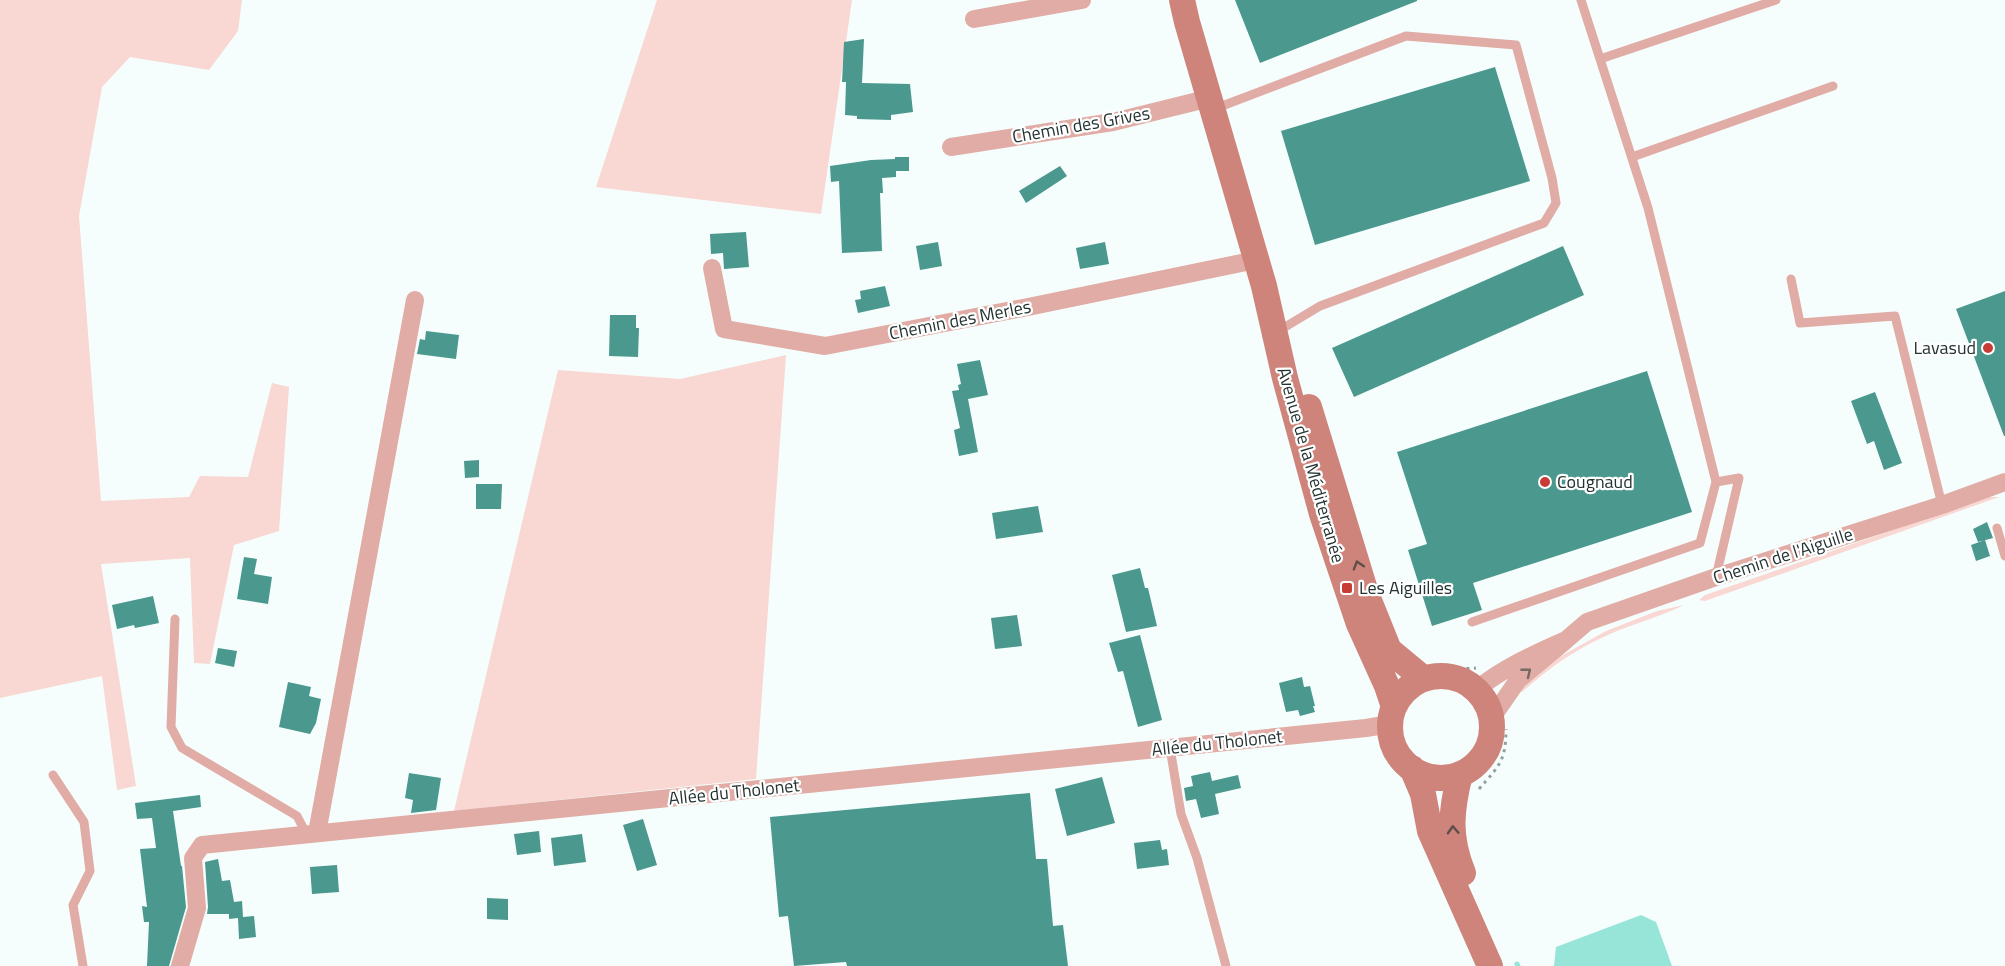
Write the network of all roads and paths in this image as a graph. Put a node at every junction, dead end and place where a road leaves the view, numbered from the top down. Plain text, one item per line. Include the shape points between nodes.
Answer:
1 (1082, 0) edge
2 (1182, 0) edge
3 (1195, 0) edge
4 (1581, 0) edge
5 (1776, 0) edge
6 (974, 19) dead end
7 (1600, 59) junction
8 (1833, 86) dead end
9 (1212, 104) junction
10 (951, 147) dead end
11 (1632, 157) junction
12 (1256, 260) junction
13 (712, 268) dead end
14 (1791, 279) dead end
15 (1264, 286) junction
16 (415, 300) dead end
17 (1280, 330) junction
18 (1716, 482) junction
19 (2005, 482) edge
20 (1942, 505) junction
21 (1997, 528) dead end
22 (2005, 556) edge
23 (1716, 577) junction
24 (175, 619) dead end
25 (1472, 622) dead end
26 (1566, 640) junction
27 (1424, 679) junction
28 (1476, 690) junction
29 (1392, 715) junction
30 (1499, 722) junction
31 (1170, 748) junction
32 (1412, 768) junction
33 (1460, 774) junction
34 (53, 775) dead end
35 (1473, 796) dead end
36 (312, 834) junction
37 (83, 966) edge
38 (180, 966) edge
39 (1226, 966) edge
40 (1490, 966) edge
41 (1503, 966) edge

1 - 6 street
2 - 9 main road, Avenue de la Méditerranée
3 - 9 main road, Avenue de la Méditerranée
4 - 7 lane
5 - 7 lane
7 - 11 lane
8 - 11 lane
9 - 10 street, Chemin des Grives
9 - 12 main road, Avenue de la Méditerranée
9 - 17 lane via 1406,36 1516,45 1556,203 1544,223 1320,306
11 - 18 lane
12 - 13 street, Chemin des Merles via 825,346 724,329
12 - 15 main road, Avenue de la Méditerranée
14 - 20 lane via 1800,323 1894,316
15 - 17 main road, Avenue de la Méditerranée
15 - 29 main road, Avenue de la Méditerranée via 1322,514 1359,624 1387,686
16 - 36 street
27 -> 17 main road, Avenue de la Méditerranée via 1389,650 1366,593 1316,428
18 - 23 lane via 1739,478
18 - 25 lane via 1700,543
19 - 20 street, Chemin de l'Aiguille
20 - 23 street, Chemin de l'Aiguille
21 - 22 lane
23 - 26 street, Chemin de l'Aiguille via 1587,622
24 - 36 lane via 171,728 182,748 297,816
26 - 28 street, Chemin de l'Aiguille via 1492,677
30 -> 26 street, Chemin de l'Aiguille via 1518,680
27 - 28 main road via 1447,676 1463,680
27 - 29 main road via 1403,693
28 - 30 main road
29 - 31 street, Allée du Tholonet via 1366,728
29 - 32 main road via 1392,741
30 - 33 main road via 1486,751 1475,765
30 - 35 path via 1506,750 1499,766
31 - 36 street, Allée du Tholonet
31 - 39 lane via 1181,814
32 - 33 main road via 1427,776 1444,778
32 - 40 main road via 1423,794 1430,831
41 -> 33 main road via 1456,857 1452,806
34 - 37 lane via 84,822 90,871 73,905
36 - 38 street, Allée du Tholonet via 202,845 193,858 197,908

